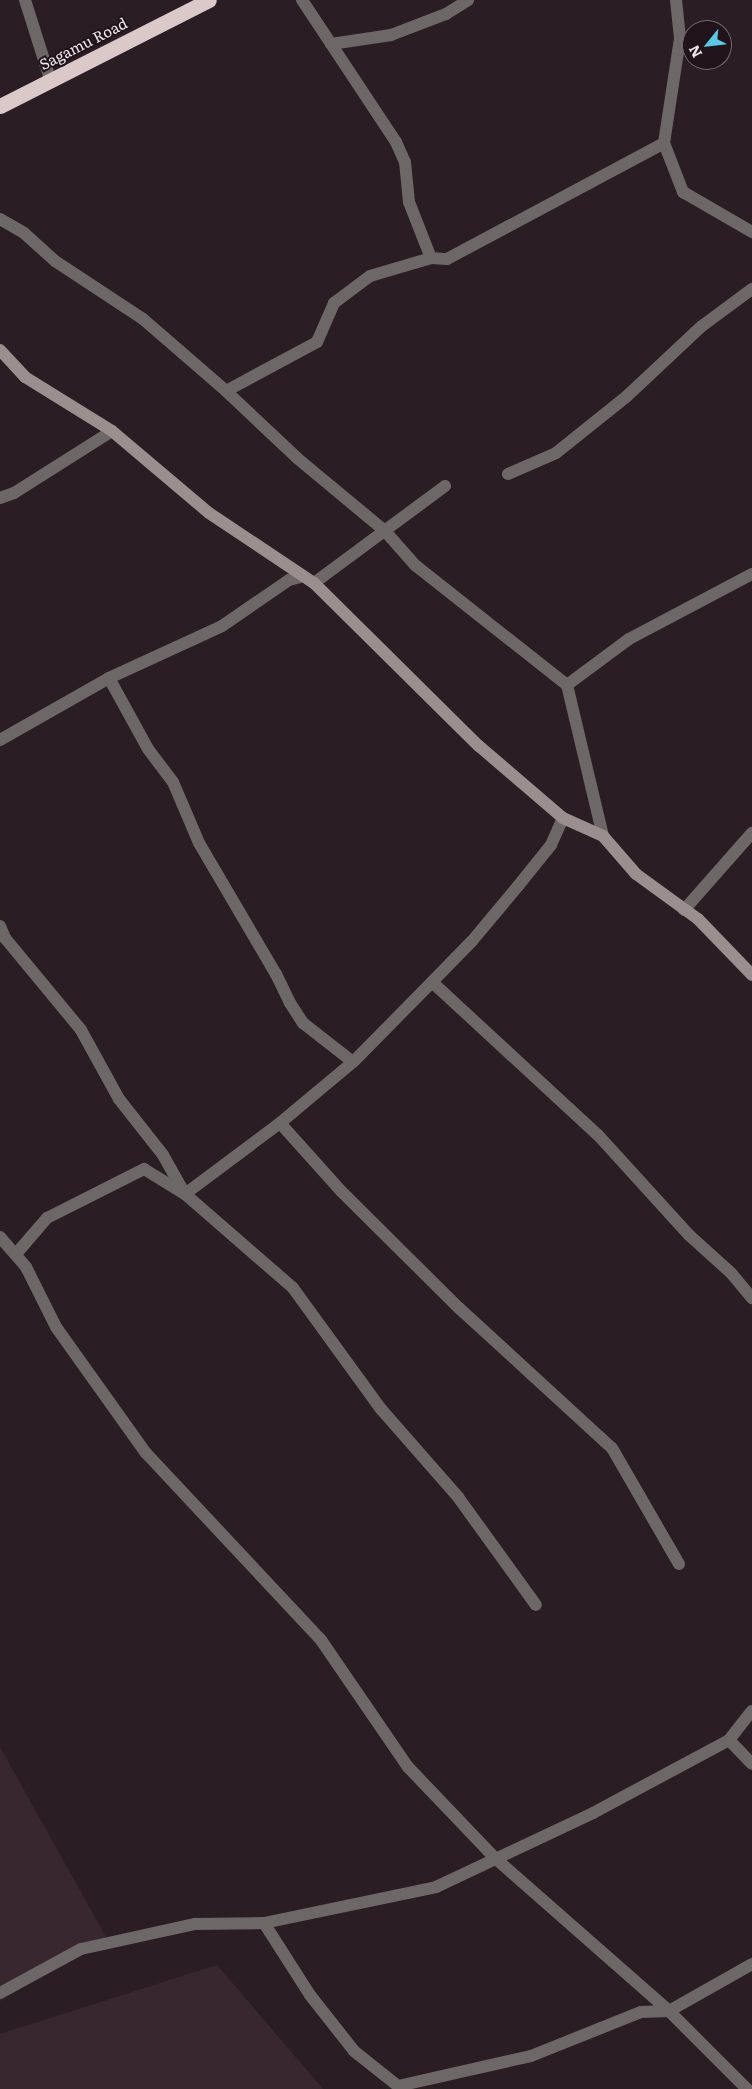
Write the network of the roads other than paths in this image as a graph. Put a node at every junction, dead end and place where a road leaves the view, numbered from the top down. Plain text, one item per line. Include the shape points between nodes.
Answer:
1 (25, 0) edge
2 (209, 0) edge
3 (302, 0) edge
4 (468, 0) edge
5 (676, 0) edge
6 (331, 44) junction
7 (50, 79) junction
8 (0, 106) edge
9 (664, 143) junction
10 (0, 219) edge
11 (752, 232) edge
12 (431, 258) junction
13 (752, 289) edge
14 (0, 350) edge
15 (226, 391) junction
16 (112, 431) junction
17 (508, 474) dead end
18 (445, 486) dead end
19 (0, 498) edge
20 (385, 532) junction
21 (752, 574) edge
22 (300, 577) junction
23 (314, 583) junction
24 (109, 678) junction
25 (567, 685) junction
26 (0, 740) edge
27 (563, 818) junction
28 (752, 833) edge
29 (603, 836) junction
30 (684, 910) junction
31 (0, 926) edge
32 (752, 975) edge
33 (432, 982) junction
34 (353, 1062) junction
35 (280, 1123) junction
36 (185, 1194) junction
37 (0, 1236) edge
38 (16, 1254) junction
39 (752, 1298) edge
40 (679, 1564) dead end
41 (536, 1605) dead end
42 (752, 1711) edge
43 (729, 1740) junction
44 (752, 1764) edge
45 (495, 1858) junction
46 (264, 1923) junction
47 (752, 1964) edge
48 (0, 1993) edge
49 (669, 2011) junction
50 (747, 2089) edge

1 - 7 street
2 - 7 highway, Sagamu Road
3 - 6 street
4 - 6 street via 446,14 390,36
5 - 9 street via 680,38
6 - 12 street via 396,142 404,162 410,202
7 - 8 highway, Sagamu Road
9 - 11 street via 683,192
9 - 12 street via 447,259
10 - 15 street via 143,319
12 - 15 street via 370,276 334,302 317,342
13 - 17 street via 702,326 626,397 556,452
14 - 16 street via 25,377
15 - 20 street via 297,458
16 - 19 street via 14,493
16 - 22 street via 209,513
18 - 20 street
20 - 23 street
20 - 25 street via 415,565
21 - 25 street via 629,639
22 - 23 street
22 - 24 street via 290,580 222,626
23 - 27 street via 478,746
24 - 26 street
24 - 34 street via 148,749 173,782 199,844 290,1003 303,1023
25 - 29 street
27 - 29 street
27 - 33 street via 551,844 518,886
28 - 30 street
29 - 30 street via 636,874
30 - 32 street via 698,919
31 - 36 street via 5,938 81,1030 119,1099 163,1155
33 - 34 street
33 - 39 street via 598,1135 688,1235 731,1273
34 - 35 street
35 - 36 street
35 - 40 street via 341,1191 459,1308 612,1448
36 - 38 street via 144,1168 47,1218
36 - 41 street via 293,1288 381,1409 458,1497
37 - 38 street
38 - 45 street via 26,1267 56,1327 146,1453 321,1640 408,1767
42 - 43 street
43 - 44 street
43 - 45 street via 593,1812
45 - 46 street via 436,1887
45 - 49 street
46 - 48 street via 195,1924 81,1949
46 - 49 street via 310,1995 354,2051 398,2086 531,2056 641,2012
47 - 49 street
49 - 50 street

